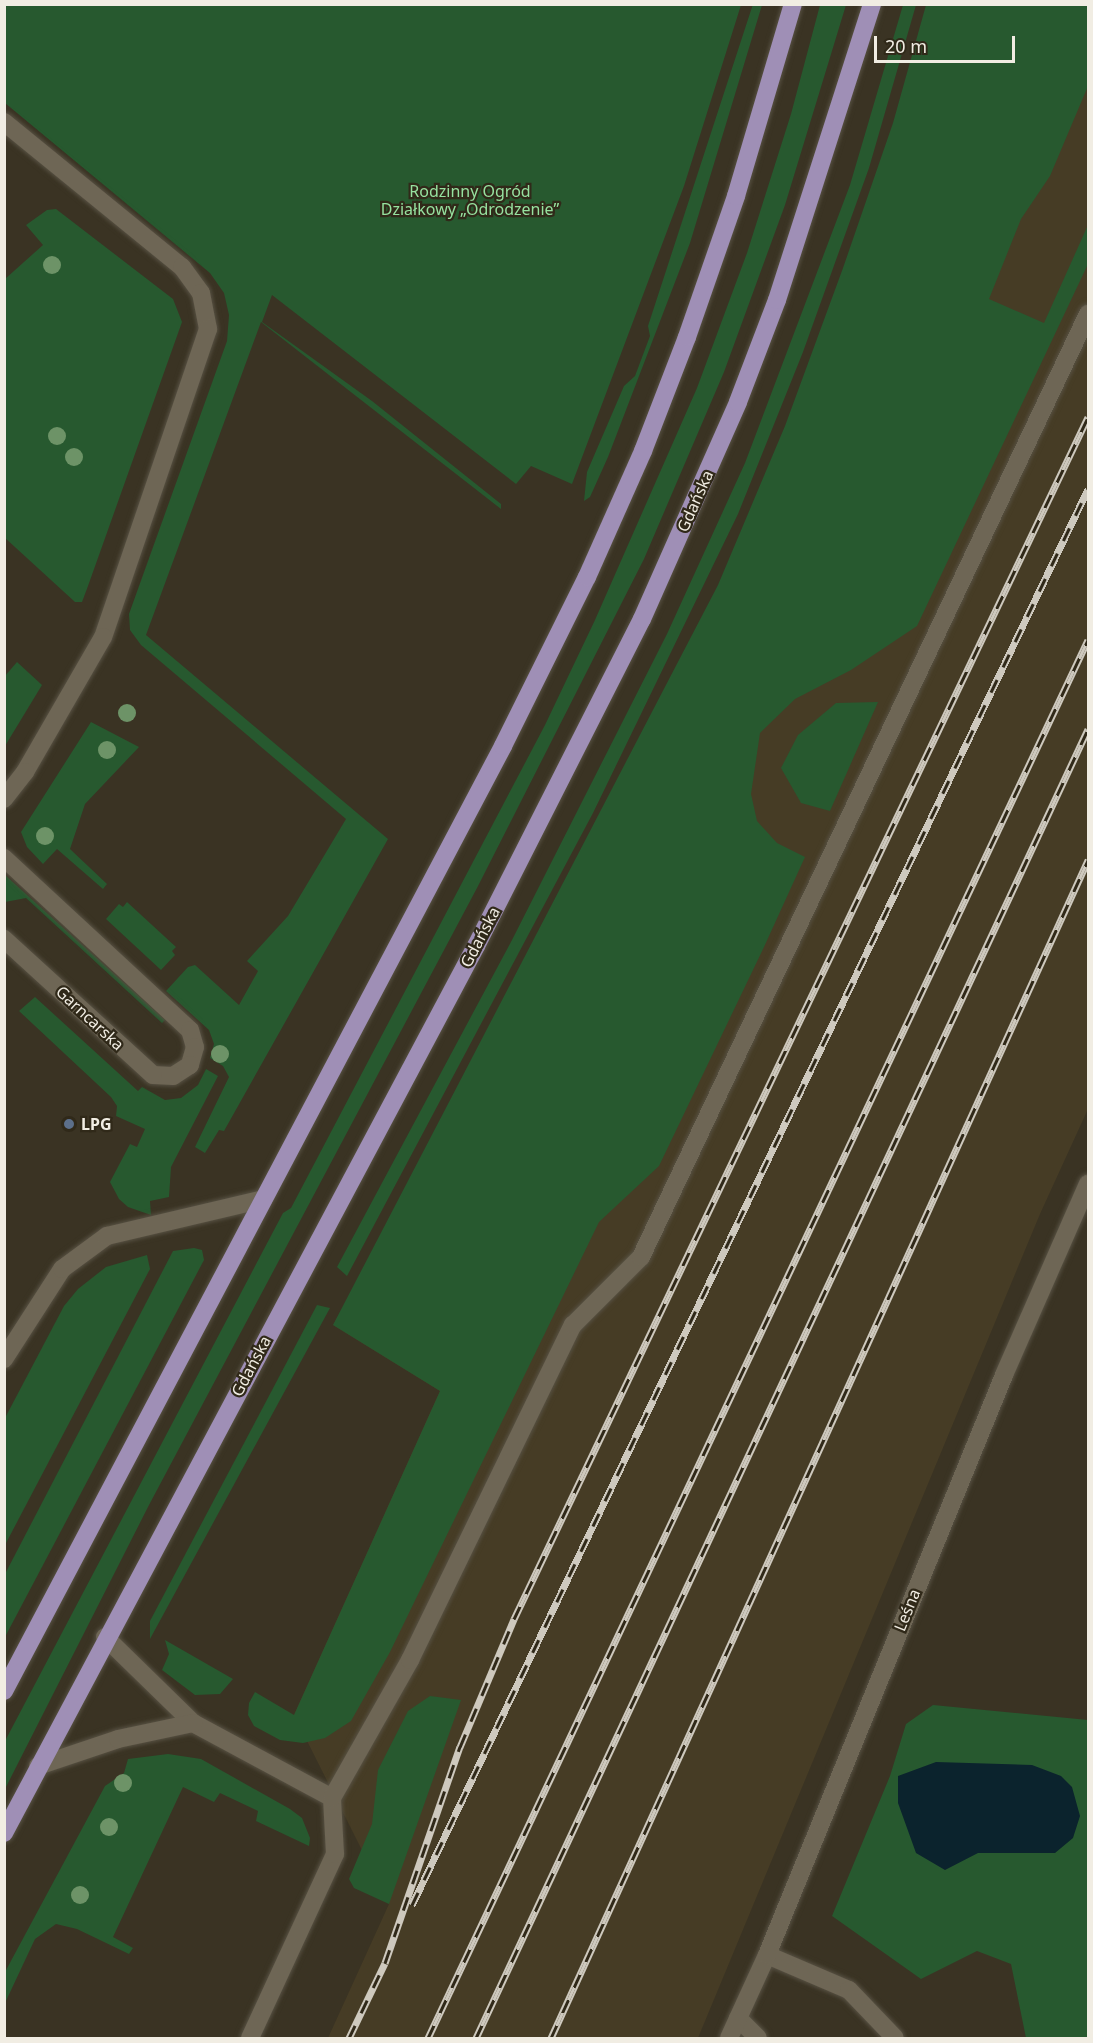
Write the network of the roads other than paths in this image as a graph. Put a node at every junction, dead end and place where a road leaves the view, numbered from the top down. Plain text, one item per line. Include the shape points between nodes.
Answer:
1 (793, 4) edge
2 (872, 4) edge
3 (4, 122) edge
4 (1089, 314) edge
5 (4, 799) edge
6 (4, 858) edge
7 (4, 939) edge
8 (1089, 1184) edge
9 (264, 1199) junction
10 (4, 1359) edge
11 (105, 1637) junction
12 (4, 1691) edge
13 (193, 1723) junction
14 (38, 1766) junction
15 (332, 1798) junction
16 (4, 1833) edge
17 (767, 1955) junction
18 (738, 2018) junction
19 (250, 2038) edge
20 (729, 2038) edge
21 (758, 2038) edge
22 (895, 2038) edge

1 - 9 main road via 732,207 634,473 503,746
2 - 11 main road, Gdańska via 777,300 738,402 642,619 481,935
3 - 5 street via 182,267 201,293 208,329 103,637 25,772
4 - 15 street via 641,1257 573,1324 410,1660
6 - 7 street, Garncarska via 190,1030 195,1047 190,1065 182,1072 163,1077 145,1070
8 - 17 street, Leśna via 1004,1375
9 - 10 street via 107,1236 62,1269
9 - 12 main road
11 - 13 street
11 - 14 main road, Gdańska
13 - 14 street via 118,1738
13 - 15 street
14 - 16 main road, Gdańska
15 - 19 street via 335,1854
17 - 18 street, Leśna
17 - 22 street via 849,1990
18 - 20 street, Leśna
18 - 21 street

